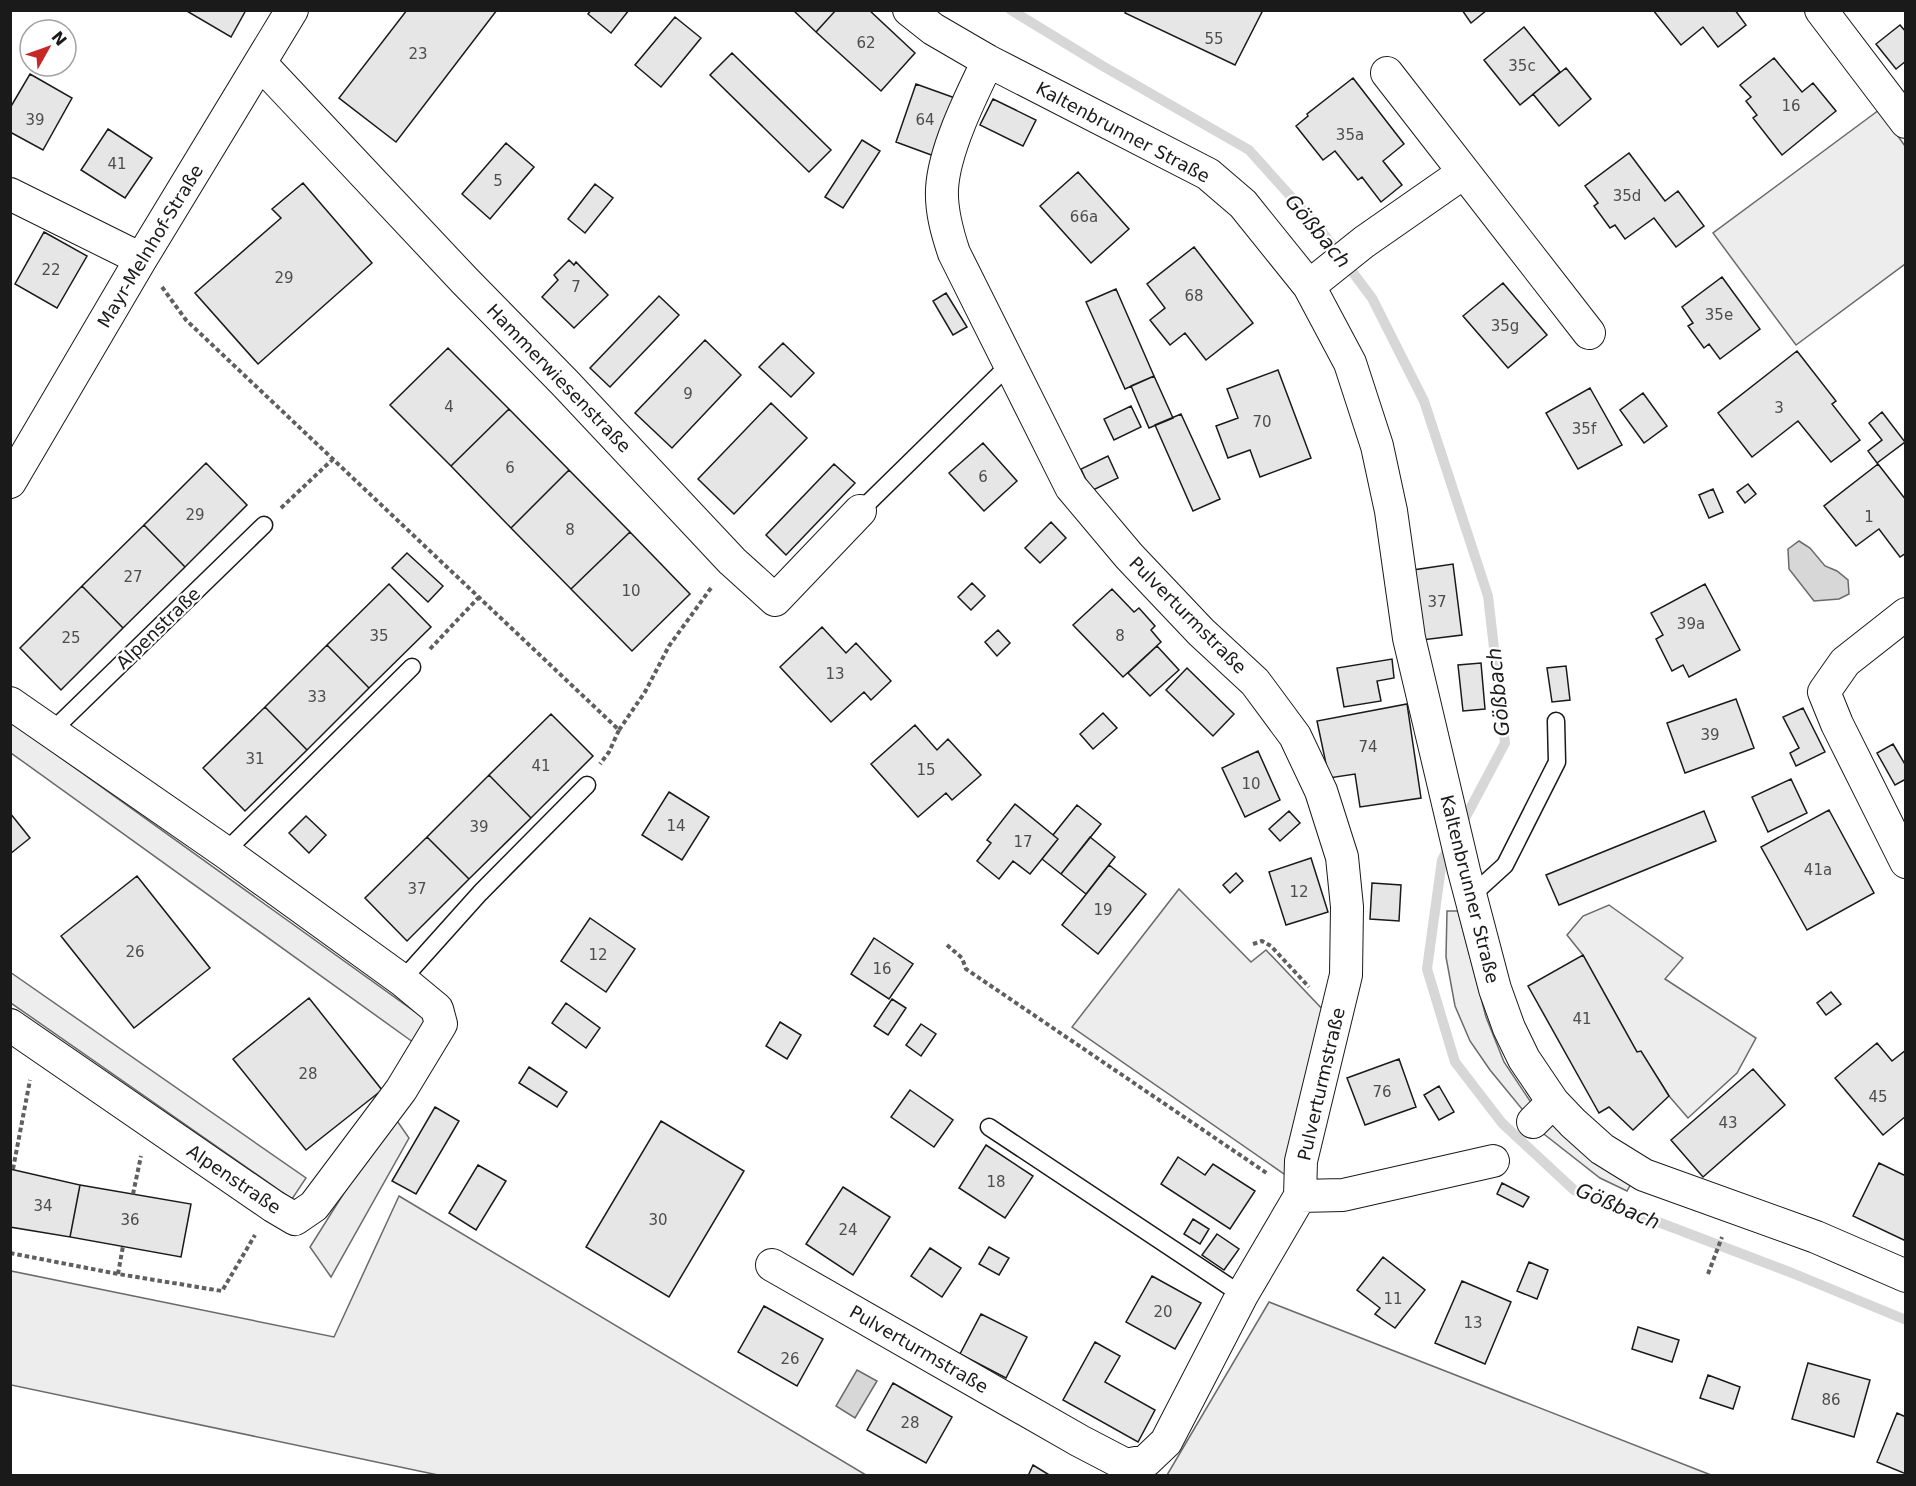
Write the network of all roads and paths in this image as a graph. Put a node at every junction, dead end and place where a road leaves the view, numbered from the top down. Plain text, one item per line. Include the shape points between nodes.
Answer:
1 (292, 10) edge
2 (909, 10) edge
3 (1821, 10) edge
4 (988, 62) junction
5 (261, 64) junction
6 (1387, 73) dead end
7 (1905, 122) edge
8 (1463, 173) junction
9 (10, 194) edge
10 (141, 259) junction
11 (1318, 280) junction
12 (1589, 333) dead end
13 (1010, 364) junction
14 (333, 459) junction
15 (10, 482) edge
16 (860, 511) joint
17 (264, 525) joint
18 (732, 561) junction
19 (478, 597) junction
20 (1905, 614) edge
21 (412, 667) joint
22 (10, 704) edge
23 (1556, 722) dead end
24 (619, 730) junction
25 (51, 732) junction
26 (604, 759) dead end
27 (587, 785) dead end
28 (225, 852) junction
29 (1905, 862) edge
30 (1467, 884) junction
31 (1253, 944) dead end
32 (947, 945) dead end
33 (402, 980) junction
34 (1336, 1016) junction
35 (10, 1025) edge
36 (37, 1044) junction
37 (989, 1126) dead end
38 (1493, 1161) dead end
39 (13, 1169) dead end
40 (1300, 1196) junction
41 (273, 1206) junction
42 (1721, 1239) dead end
43 (123, 1246) dead end
44 (10, 1253) edge
45 (772, 1265) dead end
46 (118, 1274) junction
47 (1708, 1274) dead end
48 (1905, 1276) edge
49 (1242, 1295) junction

1 - 5 street, Mayr-Melnhof-Straße
2 - 4 street, Kaltenbrunner Straße
3 - 7 street
4 - 11 street, Kaltenbrunner Straße via 1208,174
4 - 13 street, Pulverturmstraße via 951,148 942,188 945,225 954,253
5 - 10 street, Mayr-Melnhof-Straße
5 - 18 street, Hammerwiesenstraße
6 - 8 street
8 - 11 street via 1364,242
8 - 12 street
9 - 10 street
10 - 14 path via 186,320
10 - 15 street, Mayr-Melnhof-Straße
11 - 30 street, Kaltenbrunner Straße via 1377,446 1409,638
13 - 16 lane
13 - 34 street, Pulverturmstraße via 1071,488 1201,632 1255,682 1295,736 1321,791 1342,857 1347,907 1346,975
14 - 17 path
14 - 19 path
16 - 18 street, Hammerwiesenstraße via 775,600
17 - 25 lane, Alpenstraße
18 - 24 path via 691,613
19 - 21 path
19 - 24 path
20 - 29 street via 1845,662 1824,692
21 - 28 lane
22 - 25 street, Alpenstraße
23 - 30 lane via 1557,762 1505,865
24 - 26 path
25 - 28 street, Alpenstraße
27 - 33 lane via 480,893
28 - 33 street, Alpenstraße
30 - 48 street, Kaltenbrunner Straße via 1495,989 1543,1112 1573,1123 1602,1149 1644,1175 1816,1238
31 - 34 path via 1262,941 1270,946
32 - 40 path via 962,958 966,969
33 - 41 street, Alpenstraße via 437,1009 441,1024 401,1090 314,1206 295,1219
34 - 40 street, Pulverturmstraße via 1301,1161
35 - 36 street, Alpenstraße
36 - 39 path
36 - 41 street, Alpenstraße
37 - 49 lane
38 - 40 street via 1343,1195
40 - 49 street, Pulverturmstraße
41 - 46 path via 222,1291
42 - 47 path
43 - 46 path
44 - 46 path
45 - 49 street, Pulverturmstraße via 1126,1465 1146,1461 1166,1442

